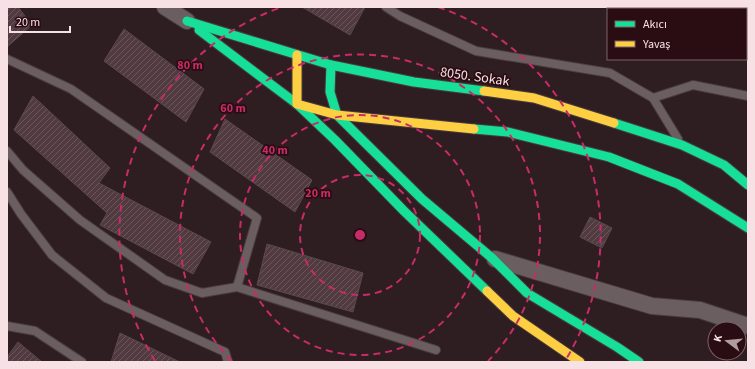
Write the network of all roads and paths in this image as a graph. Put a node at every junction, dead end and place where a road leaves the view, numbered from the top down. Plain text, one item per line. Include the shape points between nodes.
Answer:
1 (165, 7) edge
2 (386, 7) edge
3 (187, 21) junction
4 (297, 55) junction
5 (7, 58) edge
6 (331, 66) junction
7 (748, 96) edge
8 (653, 98) junction
9 (297, 104) junction
10 (337, 116) junction
11 (682, 145) junction
12 (7, 151) edge
13 (748, 185) edge
14 (7, 192) edge
15 (748, 228) edge
16 (492, 258) junction
17 (237, 287) junction
18 (7, 326) edge
19 (748, 326) edge
20 (436, 350) dead end
21 (82, 362) edge
22 (228, 362) edge
23 (580, 362) edge
24 (639, 362) edge

1 - 3 street
2 - 8 lane via 476,51 610,73
3 - 4 street, 8050. Sokak
3 - 9 street
4 - 6 street, 8050. Sokak
4 - 9 street
5 - 17 lane via 71,89 257,218
6 - 10 street via 330,92
6 - 11 street, 8050. Sokak via 414,82 534,98
7 - 8 lane via 692,85
8 - 11 lane
9 - 10 street
9 - 23 street via 513,316
10 - 15 street via 508,132 609,157 678,184
10 - 16 street via 422,199
11 - 13 street, 8050. Sokak via 724,165
12 - 17 lane via 23,170 80,220 166,280 202,293
14 - 22 lane via 52,255 106,298 225,352
16 - 19 street via 652,306 700,310
16 - 24 street via 527,293
17 - 20 lane
18 - 21 lane via 35,331

